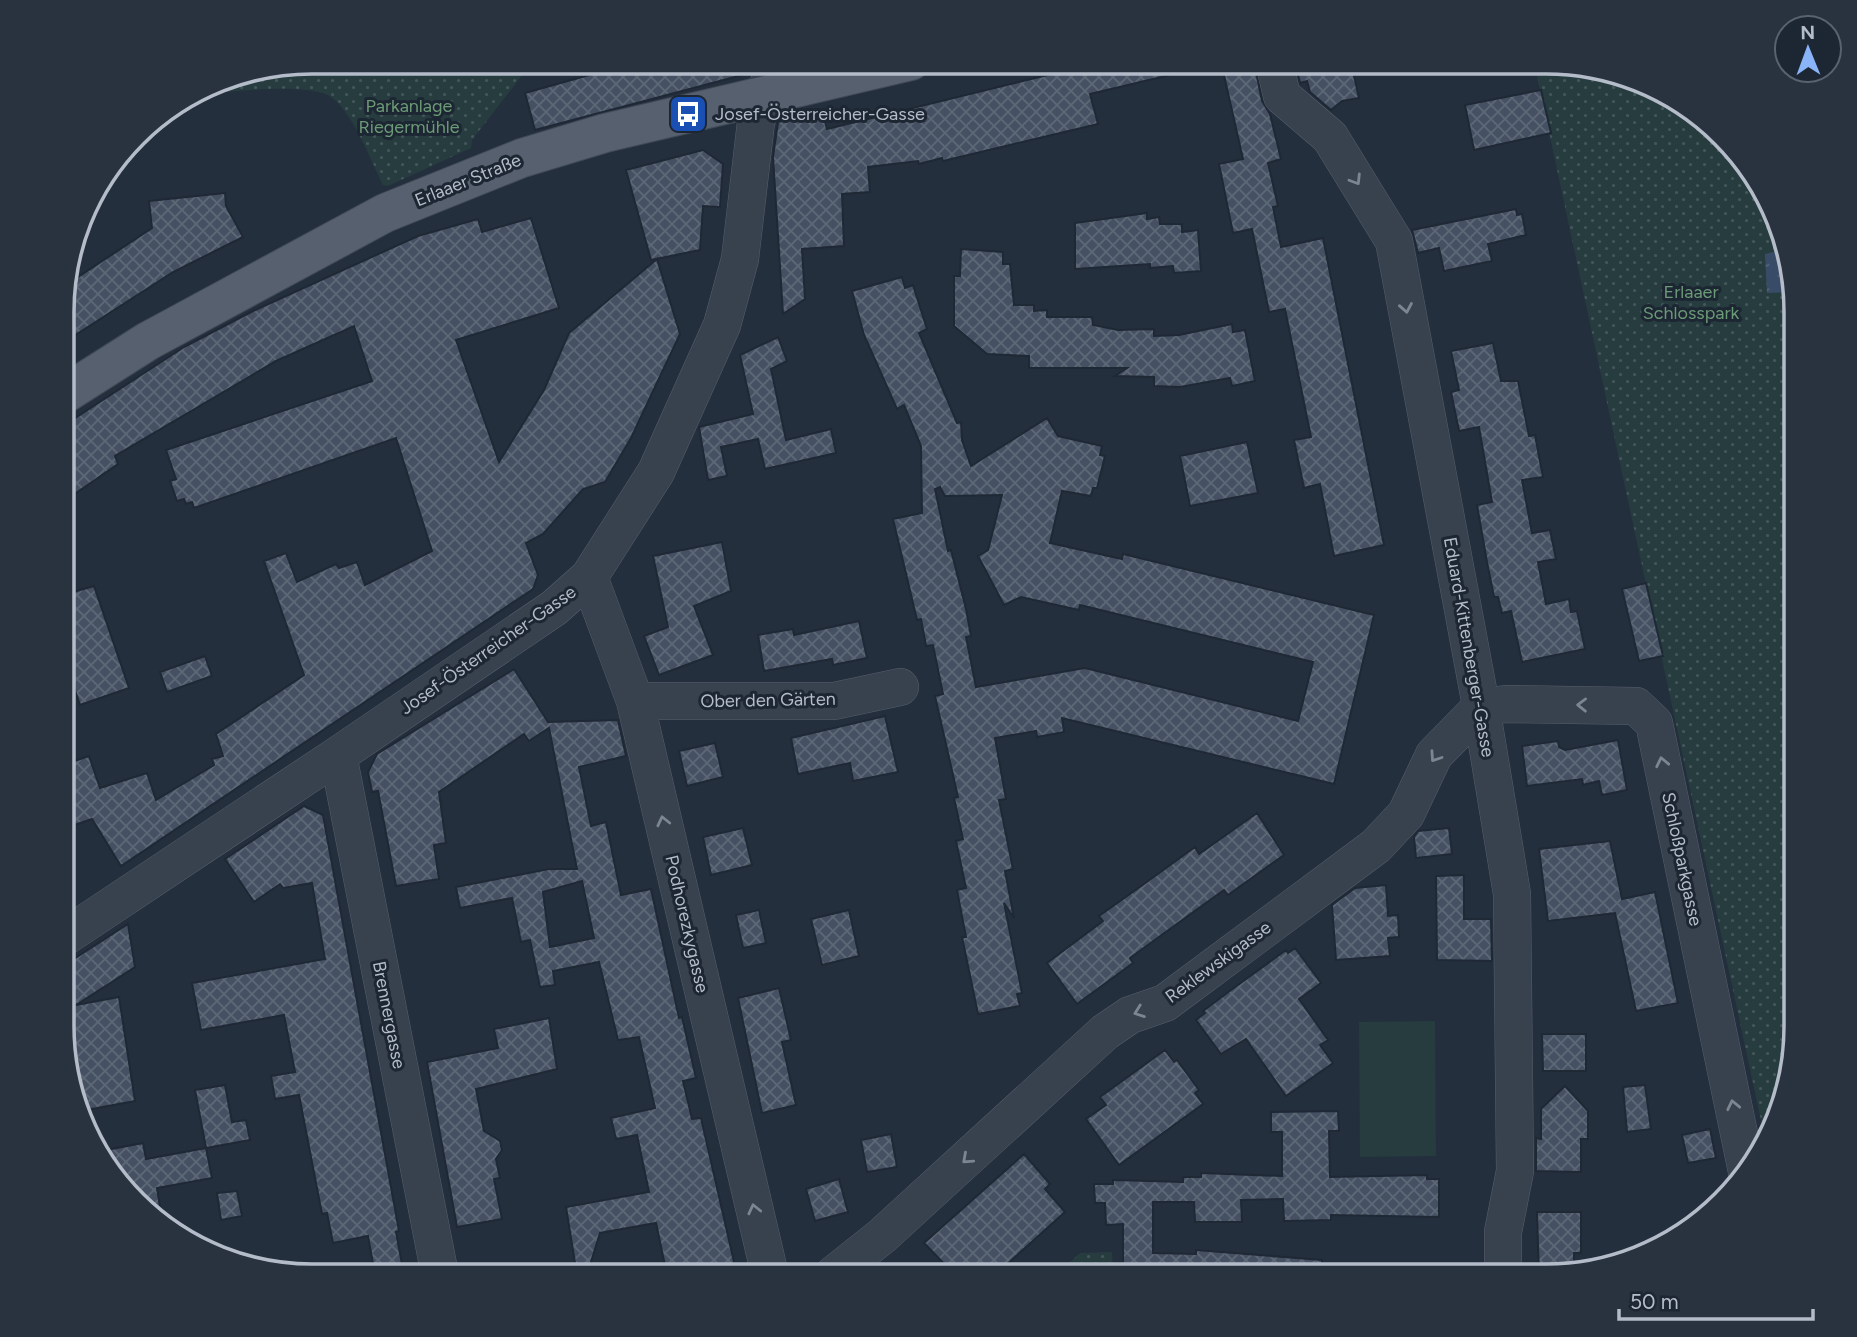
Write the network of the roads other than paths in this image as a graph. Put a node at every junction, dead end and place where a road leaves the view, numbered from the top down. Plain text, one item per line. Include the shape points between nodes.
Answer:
1 (809, 74) edge
2 (1277, 74) edge
3 (770, 79) edge
4 (74, 388) edge
5 (589, 577) junction
6 (900, 687) dead end
7 (635, 701) junction
8 (1481, 707) junction
9 (338, 755) junction
10 (74, 931) edge
11 (1744, 1156) edge
12 (438, 1263) edge
13 (767, 1263) edge
14 (848, 1263) edge
15 (1503, 1264) edge

1 - 3 main road, Erlaaer Straße
2 -> 8 street, Eduard-Kittenberger-Gasse via 1282,96 1330,137 1394,241
3 - 4 main road, Erlaaer Straße via 534,154 385,213 148,341
3 - 5 street, Josef-Österreicher-Gasse via 756,122 740,259 722,326 656,472
5 - 7 street, Podhorezkygasse
5 - 9 street, Josef-Österreicher-Gasse via 554,608
6 - 7 street, Ober den Gärten via 834,701
13 -> 7 street, Podhorezkygasse
11 -> 8 street, Schloßparkgasse via 1654,723 1636,706
8 -> 14 street, Reklewskigasse via 1434,755 1406,814 1376,846 1165,1003 1130,1015 1105,1032
8 - 15 street, Eduard-Kittenberger-Gasse via 1512,894 1515,1171 1503,1232
9 - 10 street, Josef-Österreicher-Gasse
9 - 12 street, Brennergasse

